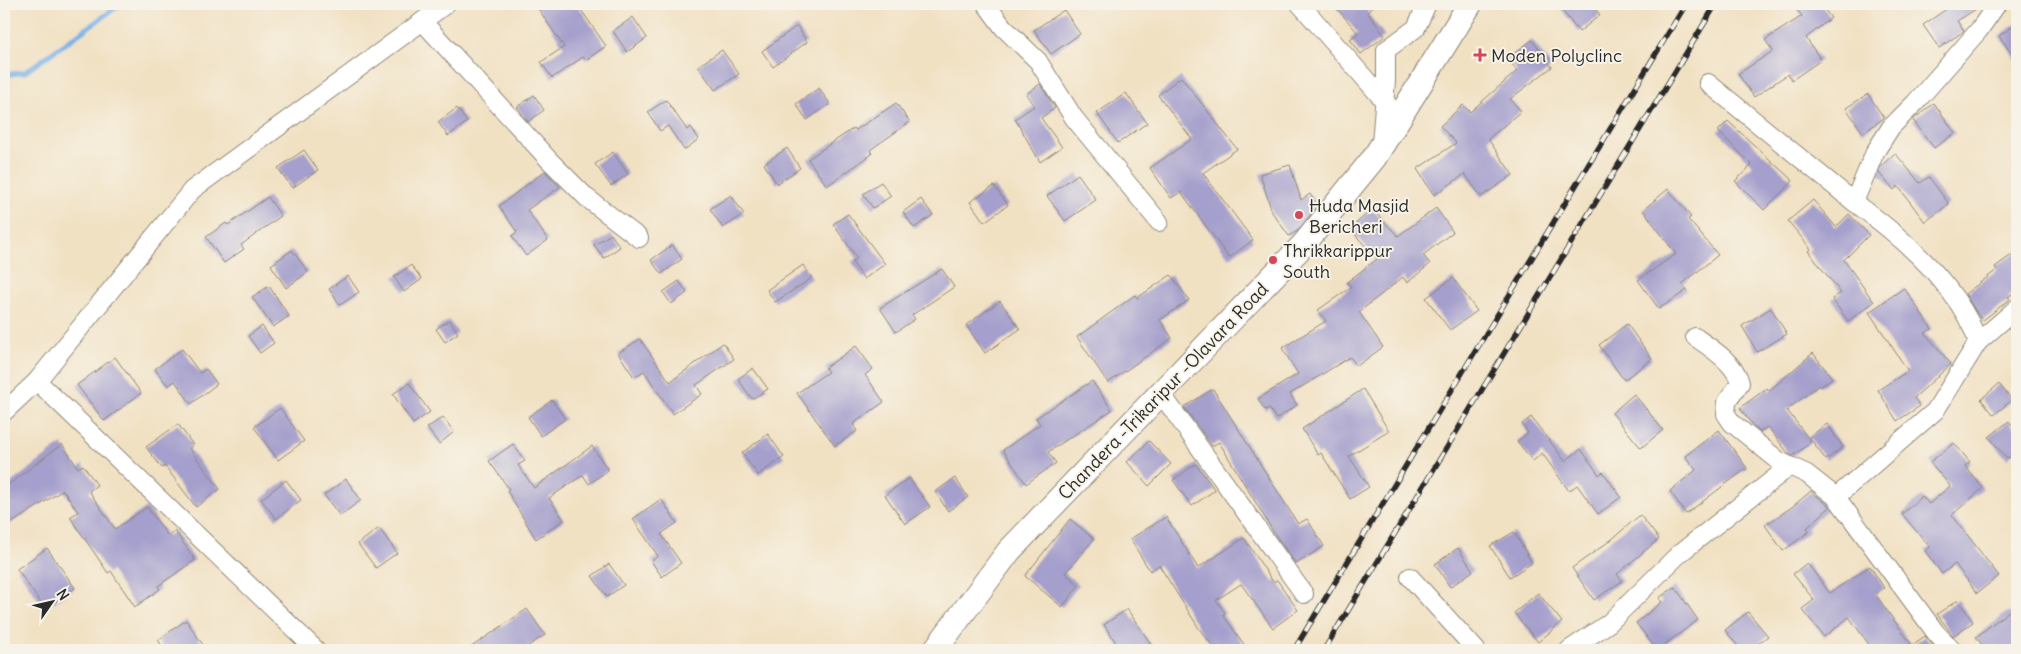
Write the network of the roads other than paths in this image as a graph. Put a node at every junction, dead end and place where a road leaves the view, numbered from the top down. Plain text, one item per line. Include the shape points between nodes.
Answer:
1 (446, 4) edge
2 (986, 4) edge
3 (1300, 4) edge
4 (1427, 4) edge
5 (1470, 4) edge
6 (1997, 4) edge
7 (423, 22) junction
8 (1708, 83) dead end
9 (1392, 110) junction
10 (1854, 202) junction
11 (1159, 222) dead end
12 (639, 238) dead end
13 (2017, 308) edge
14 (1695, 337) dead end
15 (1978, 342) junction
16 (37, 381) junction
17 (1160, 392) junction
18 (4, 412) edge
19 (1790, 466) junction
20 (1836, 497) junction
21 (1410, 577) dead end
22 (1304, 594) dead end
23 (316, 650) edge
24 (935, 650) edge
25 (1476, 650) edge
26 (1569, 650) edge
27 (1952, 650) edge

1 - 7 street
2 - 11 street via 1002,27 1038,61 1074,118
3 - 9 street
4 - 9 street via 1416,28 1386,50
5 - 9 main road, Chandera -Trikaripur -Olavara Road
6 - 10 street via 1979,30 1891,127 1875,152
7 - 12 street via 550,161 587,198
7 - 16 street via 192,190
8 - 10 street
9 - 17 main road, Chandera -Trikaripur -Olavara Road via 1381,146 1304,244
10 - 15 street via 1926,261 1972,324
13 - 15 street
14 - 19 street via 1738,374 1740,383 1727,402 1726,414 1732,423 1779,461
15 - 20 street via 1935,411
16 - 18 street
16 - 23 street
17 - 22 street
17 - 24 main road, Chandera -Trikaripur -Olavara Road via 1009,551
19 - 20 street via 1807,474
19 - 26 street via 1678,554 1609,623
20 - 27 street
21 - 25 street

